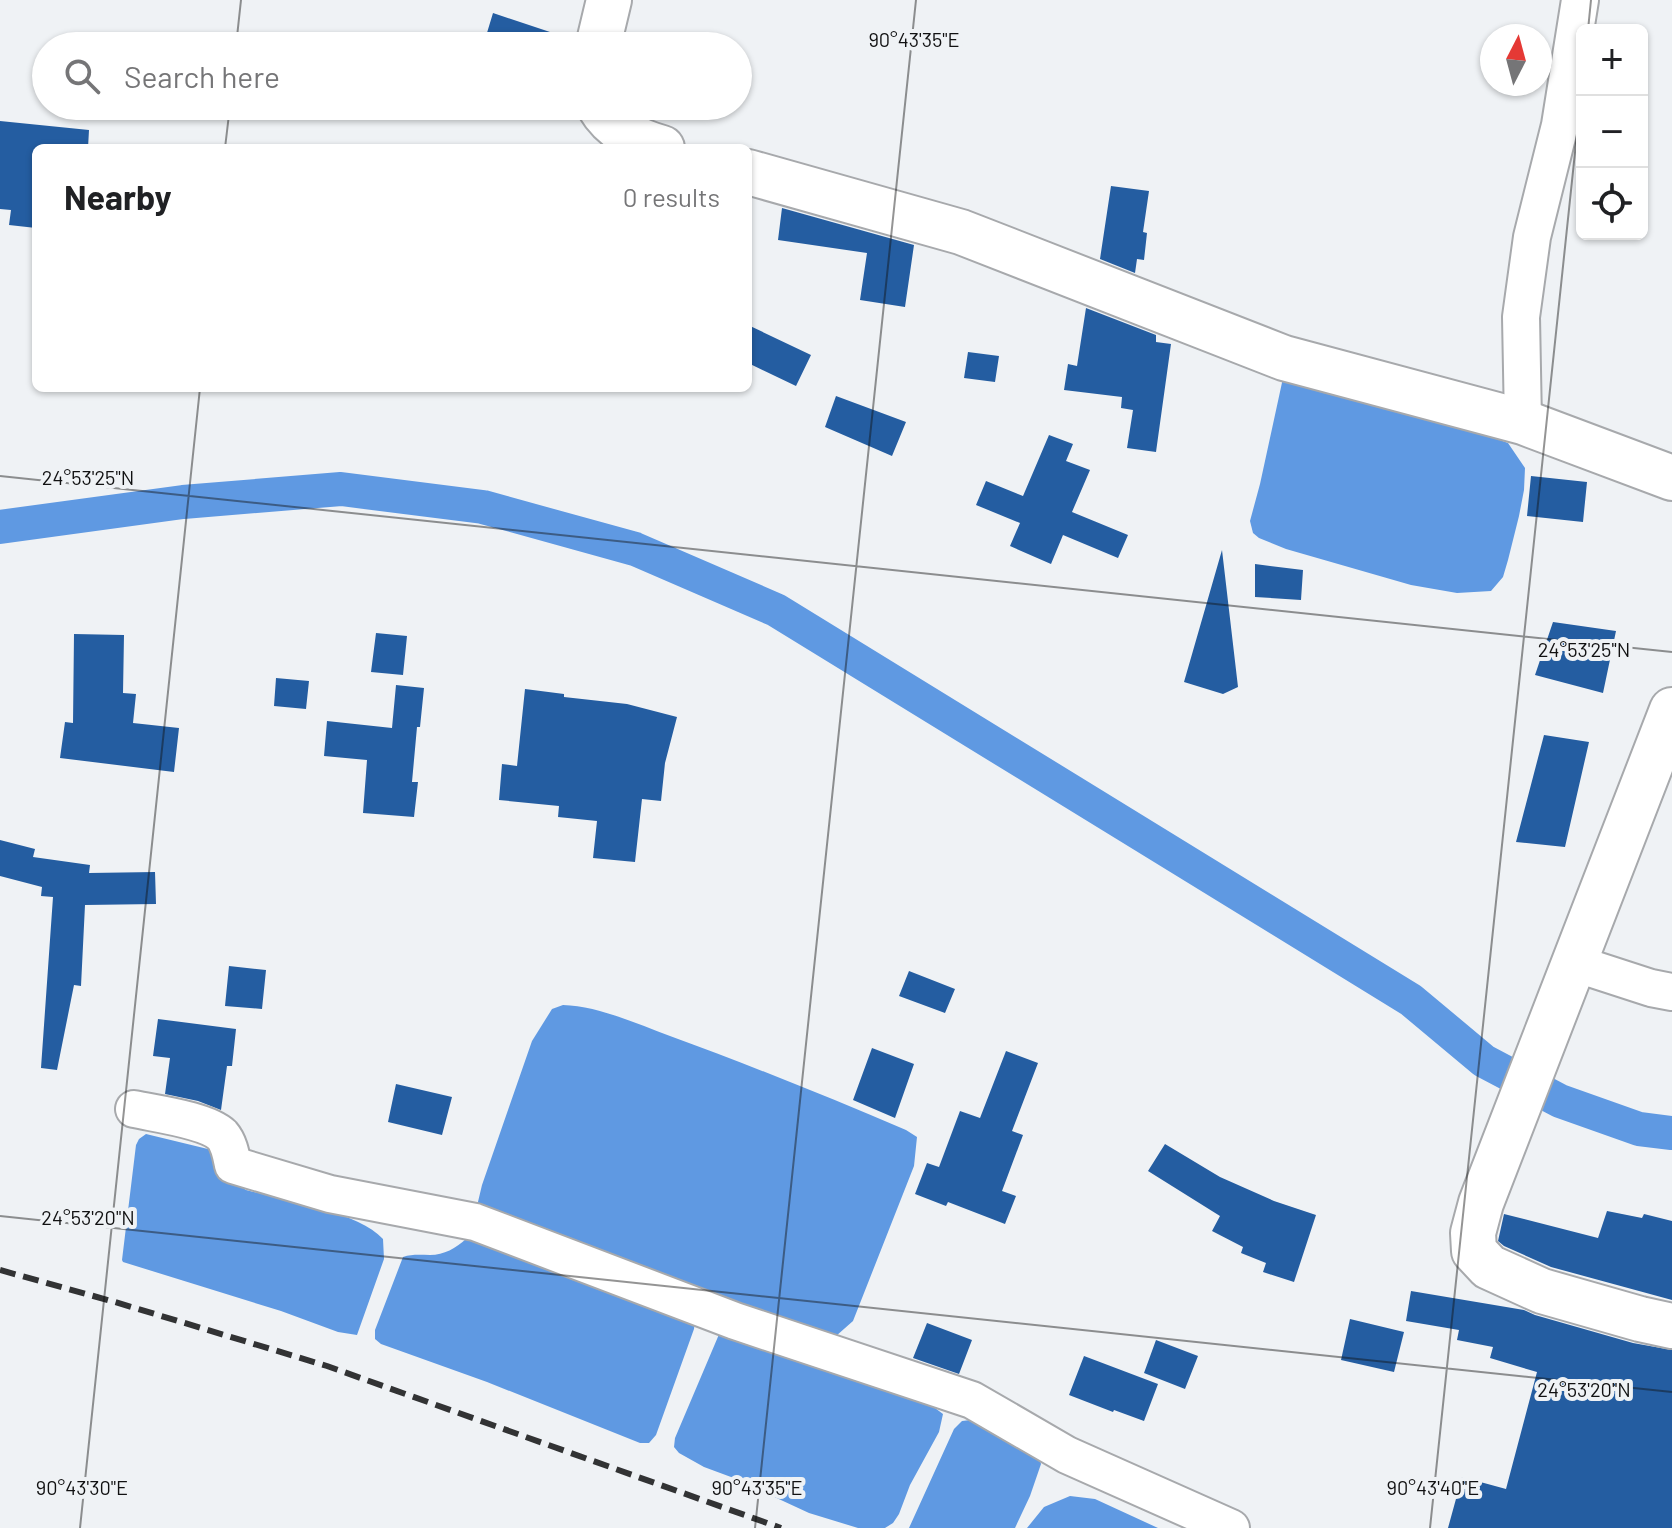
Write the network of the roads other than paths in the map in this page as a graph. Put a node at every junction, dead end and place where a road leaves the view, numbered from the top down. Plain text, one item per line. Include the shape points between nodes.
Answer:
1 (609, 0) edge
2 (1580, 0) edge
3 (601, 32) edge
4 (610, 120) edge
5 (648, 144) edge
6 (752, 173) edge
7 (1523, 422) junction
8 (1672, 478) edge
9 (1672, 710) edge
10 (1569, 975) junction
11 (1672, 992) edge
12 (134, 1109) dead end
13 (1672, 1326) edge
14 (1231, 1528) edge

1 - 3 street
2 - 7 street via 1560,125 1530,250 1521,317
4 - 5 street
6 - 7 street via 961,232 1284,358
7 - 8 street
9 - 10 street
10 - 11 street
10 - 13 street via 1481,1203 1474,1251 1489,1267 1542,1291
12 - 14 street via 207,1125 228,1143 233,1165 330,1194 475,1222 735,1321 972,1400 1067,1455

